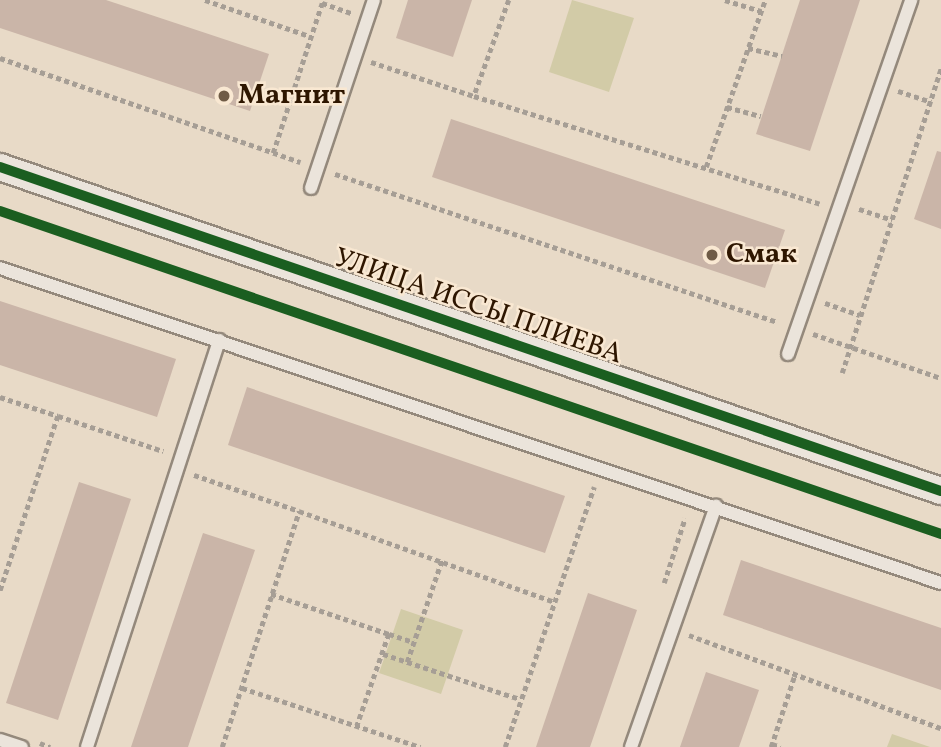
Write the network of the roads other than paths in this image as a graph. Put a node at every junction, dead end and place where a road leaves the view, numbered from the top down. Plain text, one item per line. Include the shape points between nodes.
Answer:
1 (374, 0) edge
2 (911, 0) edge
3 (0, 167) edge
4 (311, 188) dead end
5 (0, 268) edge
6 (219, 340) junction
7 (788, 354) dead end
8 (941, 491) edge
9 (716, 505) junction
10 (941, 583) edge
11 (0, 740) edge
12 (22, 747) edge
13 (87, 747) edge
14 (631, 747) edge

1 - 4 lane
2 - 7 lane
3 - 8 street, УЛИЦА ИССЫ ПЛИЕВА
5 - 6 lane
6 - 9 lane
6 - 13 lane
9 - 10 lane
9 - 14 lane
11 - 12 lane

